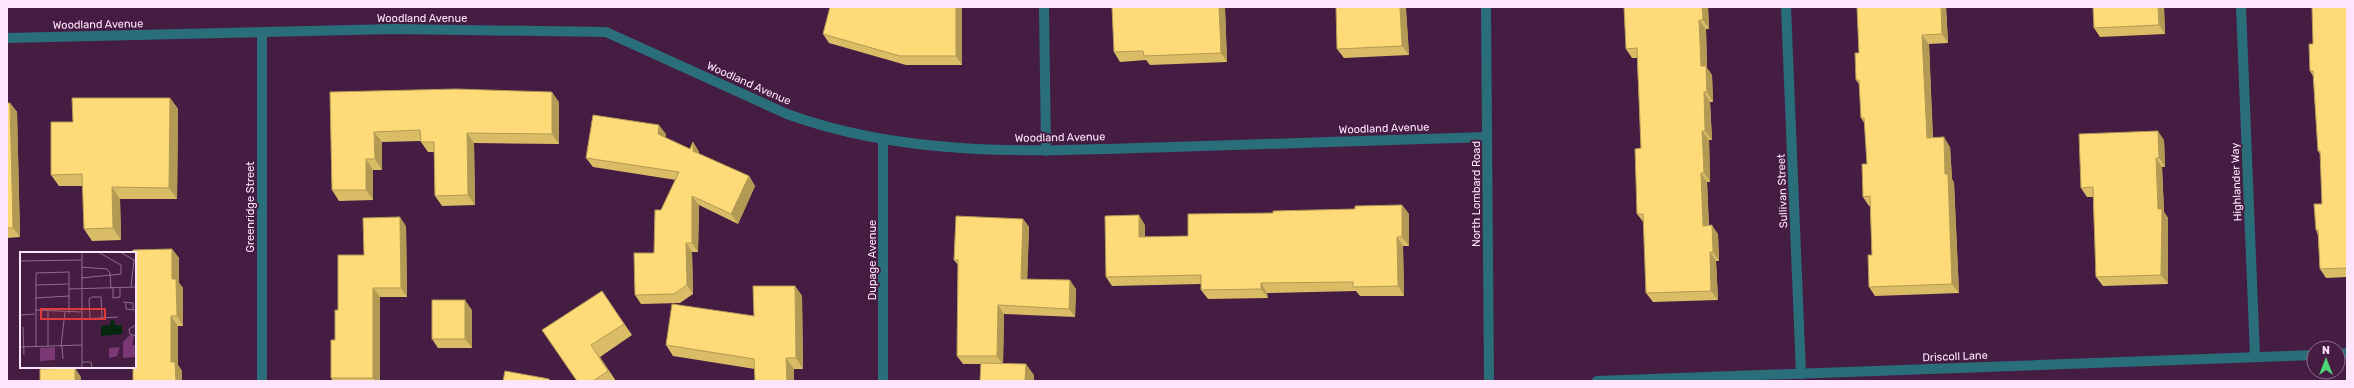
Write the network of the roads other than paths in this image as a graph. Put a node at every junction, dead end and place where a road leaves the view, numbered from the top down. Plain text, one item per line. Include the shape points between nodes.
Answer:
1 (1044, 7) edge
2 (1486, 7) edge
3 (1786, 7) edge
4 (2241, 7) edge
5 (262, 32) junction
6 (7, 38) edge
7 (1487, 137) junction
8 (883, 139) junction
9 (1046, 151) junction
10 (2306, 355) edge
11 (2255, 357) junction
12 (1801, 374) junction
13 (262, 381) edge
14 (883, 381) edge
15 (1489, 381) edge
16 (1597, 381) edge

1 - 9 street
2 - 7 street, North Lombard Road
3 - 12 street, Sullivan Street
4 - 11 street, Highlander Way
5 - 6 street, Woodland Avenue
5 - 8 street, Woodland Avenue via 394,29 606,32 787,114 816,124
5 - 13 street, Greenridge Street
7 - 9 street, Woodland Avenue
7 - 15 street, North Lombard Road
8 - 9 street, Woodland Avenue via 967,149
8 - 14 street, Dupage Avenue
10 - 11 street, Driscoll Lane
11 - 12 street, Driscoll Lane
12 - 16 street, Driscoll Lane

